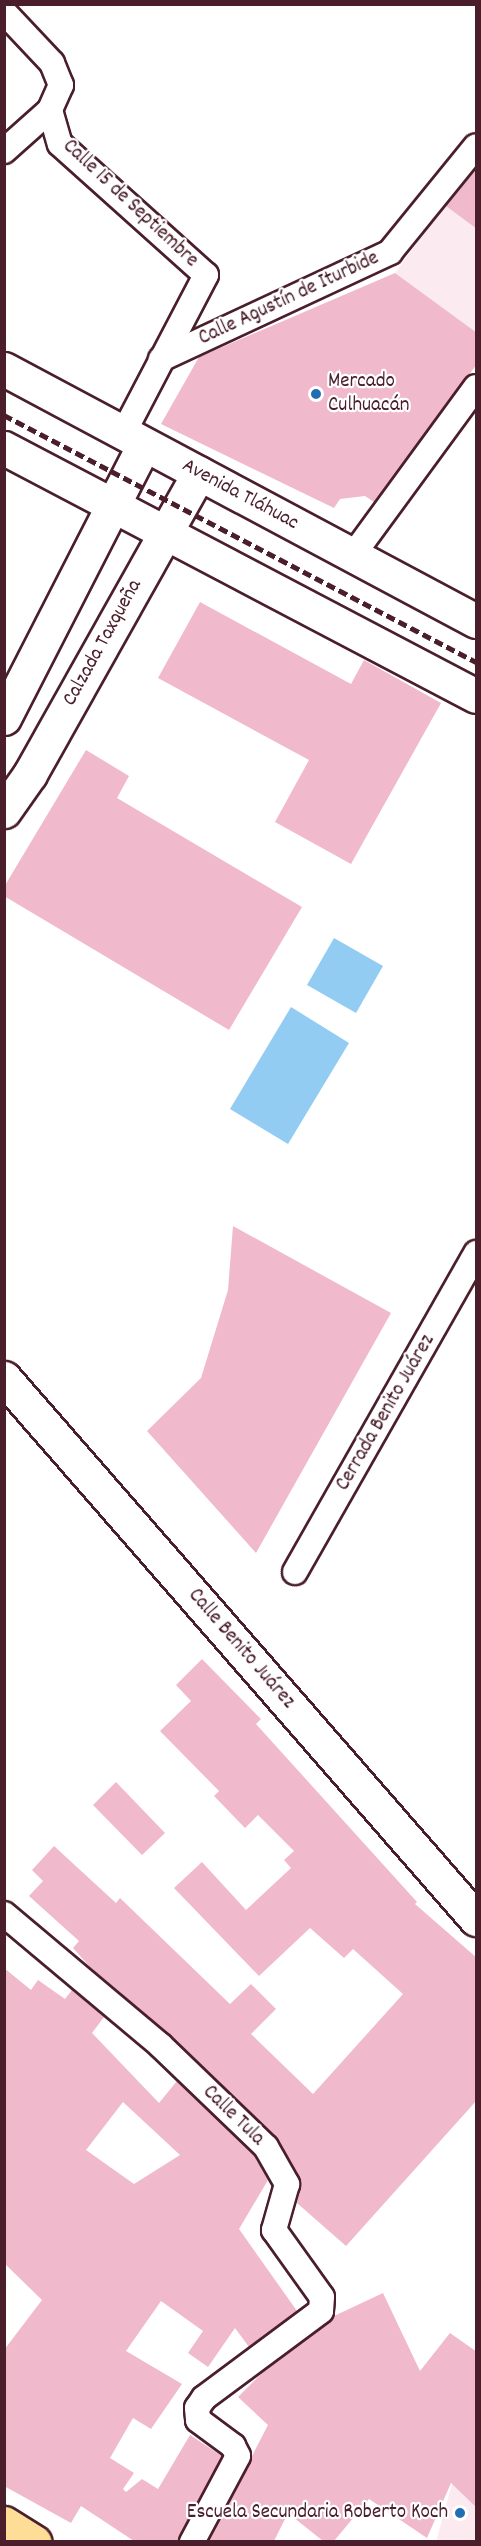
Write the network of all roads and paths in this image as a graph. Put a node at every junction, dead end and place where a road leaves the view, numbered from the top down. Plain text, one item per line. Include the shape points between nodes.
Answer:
1 (4, 12) edge
2 (50, 110) junction
3 (477, 146) edge
4 (4, 151) edge
5 (160, 359) junction
6 (4, 369) edge
7 (477, 387) edge
8 (133, 439) junction
9 (4, 448) edge
10 (199, 473) junction
11 (112, 504) junction
12 (165, 532) junction
13 (353, 555) junction
14 (477, 621) edge
15 (13, 689) edge
16 (477, 696) edge
17 (4, 718) edge
18 (4, 811) edge
19 (477, 1253) edge
20 (4, 1378) edge
21 (295, 1572) dead end
22 (4, 1914) edge
23 (477, 1919) edge
24 (4, 2523) edge
25 (35, 2541) edge
26 (192, 2541) edge

1 - 2 street via 52,63 61,85
2 - 4 street
2 - 5 street, Calle 15 de Septiembre via 60,144 206,275
3 - 5 street, Calle Agustín de Iturbide via 390,252
5 - 8 street, Calle 15 de Septiembre
6 - 8 main road, Avenida Tláhuac
7 - 13 street
8 - 10 main road, Avenida Tláhuac
8 - 11 main road
9 - 11 main road
10 - 12 main road, Calzada Taxqueña
10 - 13 main road, Avenida Tláhuac
11 - 12 main road
11 - 15 main road
12 - 16 main road
12 - 18 main road, Calzada Taxqueña via 30,774
13 - 14 main road, Avenida Tláhuac
15 - 17 main road
19 - 21 street, Cerrada Benito Juárez
20 - 23 main road, Calle Benito Juárez
22 - 26 street, Calle Tula via 160,2045 266,2147 287,2184 274,2230 322,2297 321,2311 204,2398 197,2408 198,2420 233,2446 238,2456
24 - 25 main road

